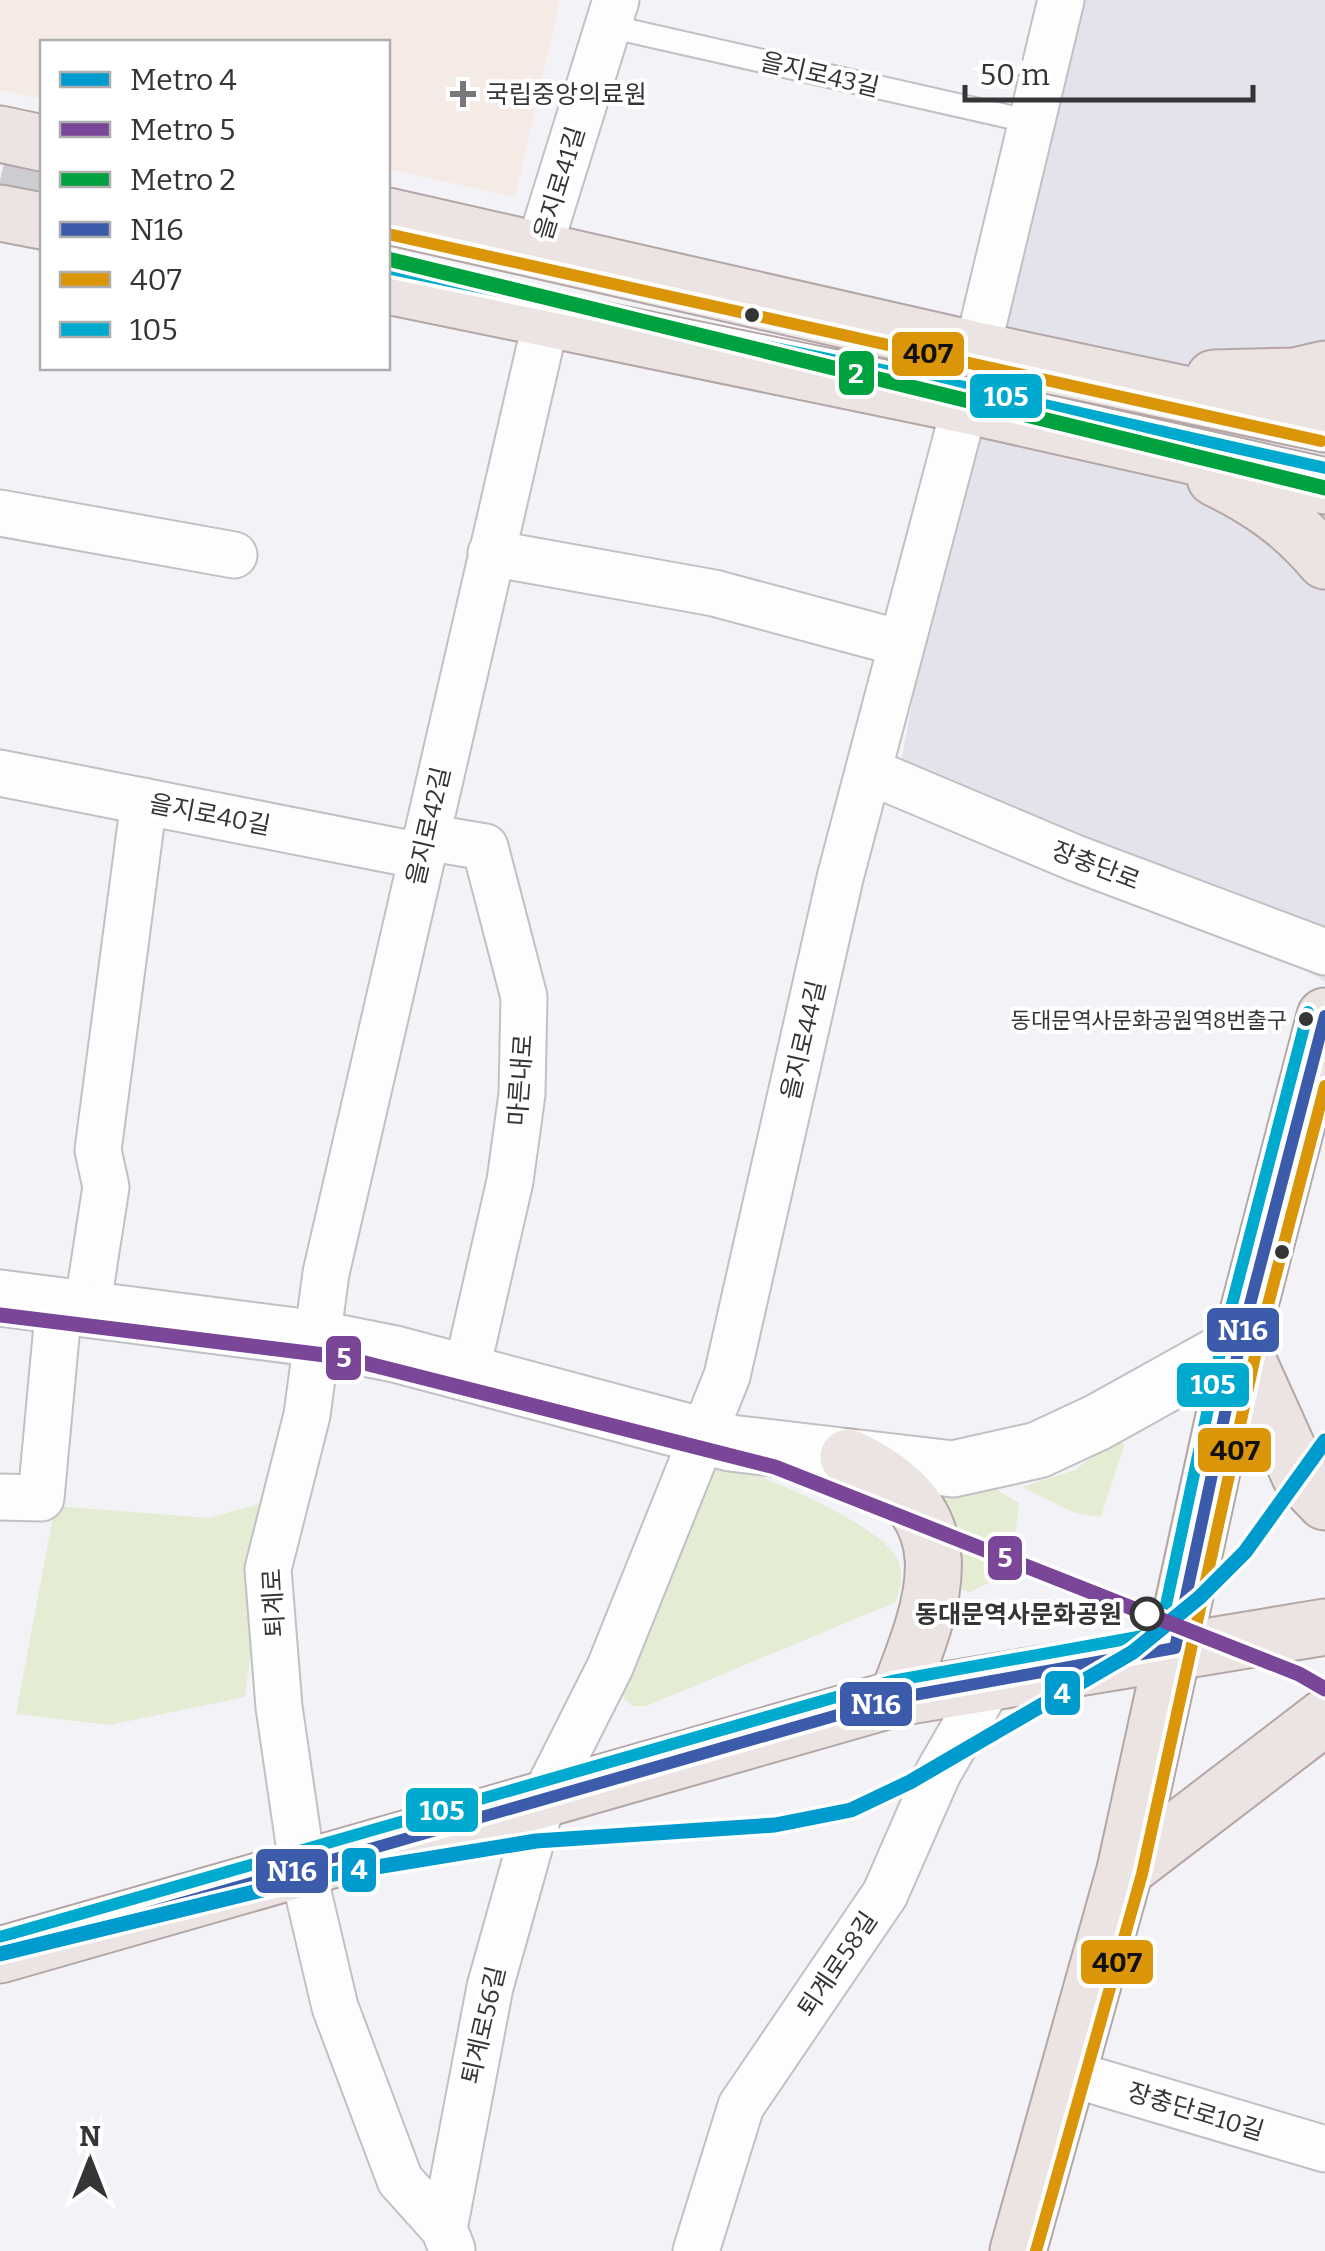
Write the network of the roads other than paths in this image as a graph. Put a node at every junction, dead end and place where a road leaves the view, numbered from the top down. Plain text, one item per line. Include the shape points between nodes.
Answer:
1 (1061, 0) edge
2 (612, 13) edge
3 (1032, 122) junction
4 (0, 134) edge
5 (40, 143) edge
6 (0, 213) edge
7 (390, 216) edge
8 (40, 221) edge
9 (538, 251) junction
10 (390, 286) edge
11 (547, 316) junction
12 (977, 350) junction
13 (1047, 366) junction
14 (1325, 370) edge
15 (965, 405) junction
16 (1325, 424) edge
17 (1153, 451) junction
18 (1325, 486) edge
19 (0, 514) edge
20 (491, 553) junction
21 (234, 555) dead end
22 (1325, 561) edge
23 (900, 642) junction
24 (871, 772) junction
25 (0, 773) edge
26 (144, 801) junction
27 (423, 847) junction
28 (1325, 952) edge
29 (1325, 1016) edge
30 (0, 1298) edge
31 (73, 1307) junction
32 (319, 1339) junction
33 (1240, 1342) junction
34 (466, 1372) junction
35 (702, 1436) junction
36 (848, 1457) junction
37 (20, 1497) edge
38 (1325, 1502) edge
39 (1325, 1627) edge
40 (1176, 1648) junction
41 (991, 1681) junction
42 (897, 1698) junction
43 (1325, 1717) edge
44 (542, 1802) junction
45 (1125, 1870) junction
46 (303, 1871) junction
47 (0, 1954) edge
48 (1068, 2073) junction
49 (1325, 2149) edge
50 (448, 2240) edge
51 (696, 2251) edge
52 (1018, 2251) edge

1 - 3 street
2 - 3 lane, 을지로43길
2 - 9 street, 을지로41길
3 - 12 street
4 - 5 main road
6 - 8 main road
7 - 9 main road
9 - 12 main road
10 - 11 main road
11 - 15 main road
11 - 20 street, 을지로42길
12 - 13 main road
13 - 14 main road via 1222,378
13 - 16 main road
15 - 17 main road
15 - 23 street, 을지로44길
17 - 18 main road
17 - 22 main road via 1264,504 1298,528
19 - 21 street
20 - 23 street via 714,594
20 - 27 street, 을지로42길
23 - 24 street, 을지로44길
24 - 28 street, 장충단로
24 - 35 street, 을지로44길 via 840,878 727,1376
25 - 26 street, 을지로40길
26 - 27 street, 을지로40길
26 - 31 street via 98,1150 106,1187
27 - 32 street, 을지로42길 via 326,1272
27 - 34 street, 마른내로 via 485,847 524,997 522,1094 510,1181
29 - 33 main road
30 - 31 main road
31 - 32 main road
31 - 37 street
32 - 34 main road
32 - 46 street, 퇴계로 via 268,1569
33 - 36 main road via 1038,1450 953,1469
33 - 38 main road via 1300,1476
33 - 40 main road
34 - 35 main road
35 - 36 main road
35 - 44 street via 610,1668
36 - 42 main road via 884,1473 912,1500 934,1545 923,1632
39 - 40 main road
40 - 41 main road
40 - 45 main road
41 - 42 main road
41 - 51 street, 퇴계로58길 via 938,1773 886,1894 742,2106
42 - 44 main road
43 - 45 main road
44 - 46 main road
44 - 50 street, 퇴계로56길 via 490,1987
45 - 48 main road
46 - 47 main road
46 - 50 street, 퇴계로 via 335,2007 400,2180
48 - 49 street, 장충단로10길
48 - 52 main road

